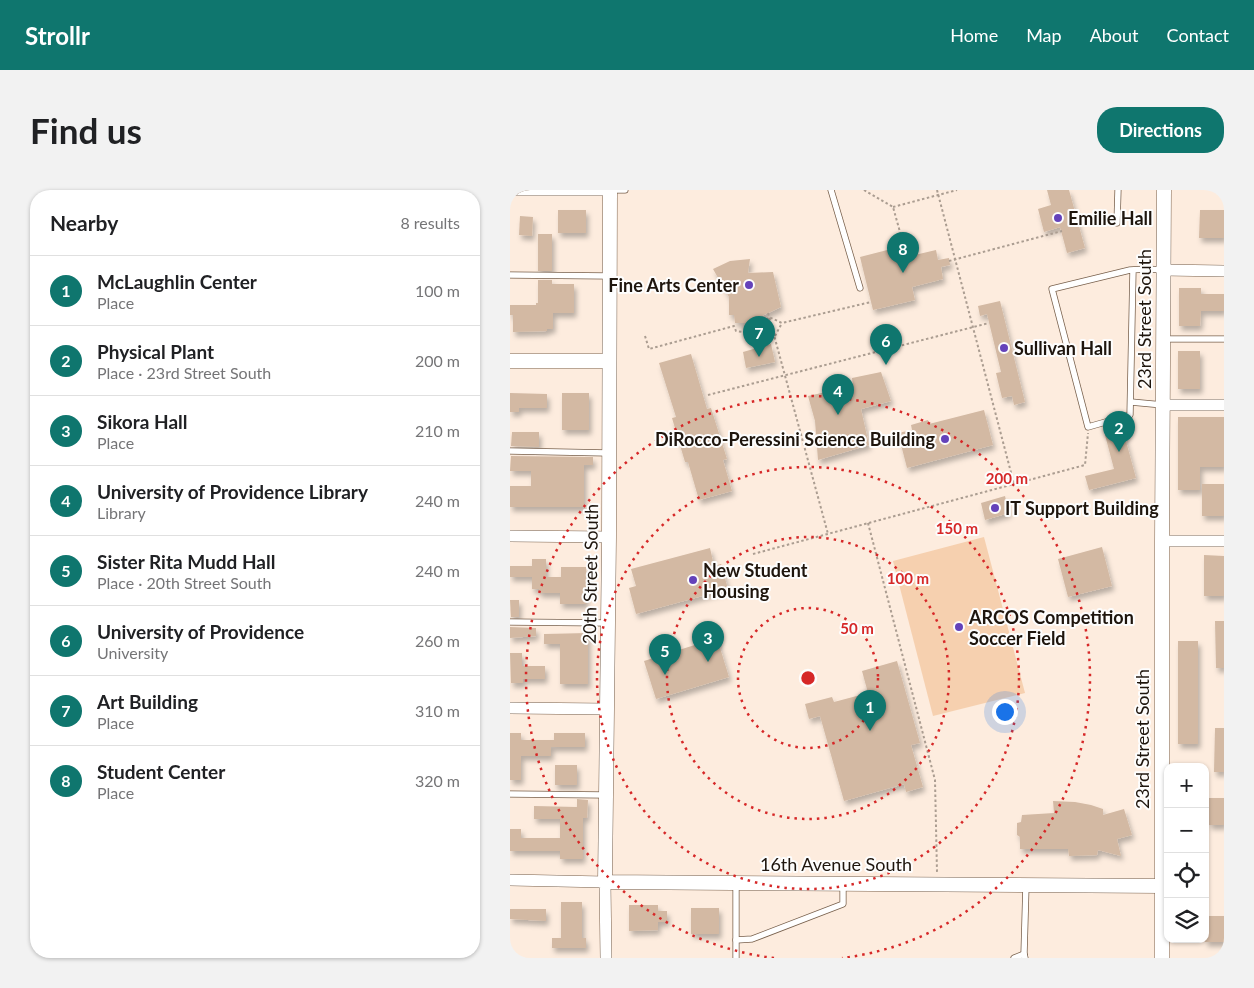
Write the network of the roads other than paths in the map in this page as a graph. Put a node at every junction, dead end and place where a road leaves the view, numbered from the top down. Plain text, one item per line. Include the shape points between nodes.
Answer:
1 (510, 190) edge
2 (610, 190) edge
3 (625, 190) edge
4 (831, 190) edge
5 (1118, 190) edge
6 (1164, 190) edge
7 (1117, 223) dead end
8 (1133, 270) junction
9 (1164, 270) junction
10 (1224, 271) edge
11 (510, 275) edge
12 (610, 276) junction
13 (860, 288) dead end
14 (1163, 339) junction
15 (1224, 339) edge
16 (510, 361) edge
17 (609, 361) junction
18 (1131, 402) junction
19 (1162, 405) junction
20 (1224, 405) edge
21 (510, 451) edge
22 (609, 453) junction
23 (510, 536) edge
24 (609, 537) junction
25 (1162, 541) junction
26 (1224, 541) edge
27 (510, 622) edge
28 (608, 623) junction
29 (510, 708) edge
30 (607, 709) junction
31 (510, 794) edge
32 (607, 795) junction
33 (510, 880) edge
34 (605, 882) junction
35 (736, 882) junction
36 (843, 883) junction
37 (1026, 885) junction
38 (1162, 886) junction
39 (736, 940) junction
40 (1025, 956) edge
41 (606, 958) edge
42 (736, 958) edge
43 (1014, 958) edge
44 (1162, 958) edge

1 - 2 street
2 - 3 lane
2 - 12 street, 20th Street South
4 - 13 lane
5 - 7 lane
6 - 9 street, 23rd Street South
8 - 9 lane
8 - 18 lane
8 - 18 lane via 1052,289 1088,427 1130,415
9 - 10 street
9 - 14 street, 23rd Street South
11 - 12 lane
12 - 17 street, 20th Street South
14 - 15 lane
14 - 19 street, 23rd Street South
16 - 17 street
17 - 22 street, 20th Street South
18 - 19 lane
19 - 20 street
19 - 25 street, 23rd Street South
21 - 22 lane
22 - 24 street, 20th Street South
23 - 24 street
24 - 28 street, 20th Street South
25 - 26 street
25 - 38 street, 23rd Street South
27 - 28 lane
28 - 30 street, 20th Street South
29 - 30 street
30 - 32 street, 20th Street South
31 - 32 lane
32 - 34 street, 20th Street South
33 - 34 street, 16th Avenue South
34 - 35 street, 16th Avenue South
34 - 41 street, 20th Street South
35 - 36 street, 16th Avenue South
35 - 39 lane
36 - 37 street, 16th Avenue South
36 - 39 lane via 843,904 752,939
37 - 38 street, 16th Avenue South
37 - 40 lane
38 - 44 street, 23rd Street South
39 - 42 lane
40 - 43 lane

